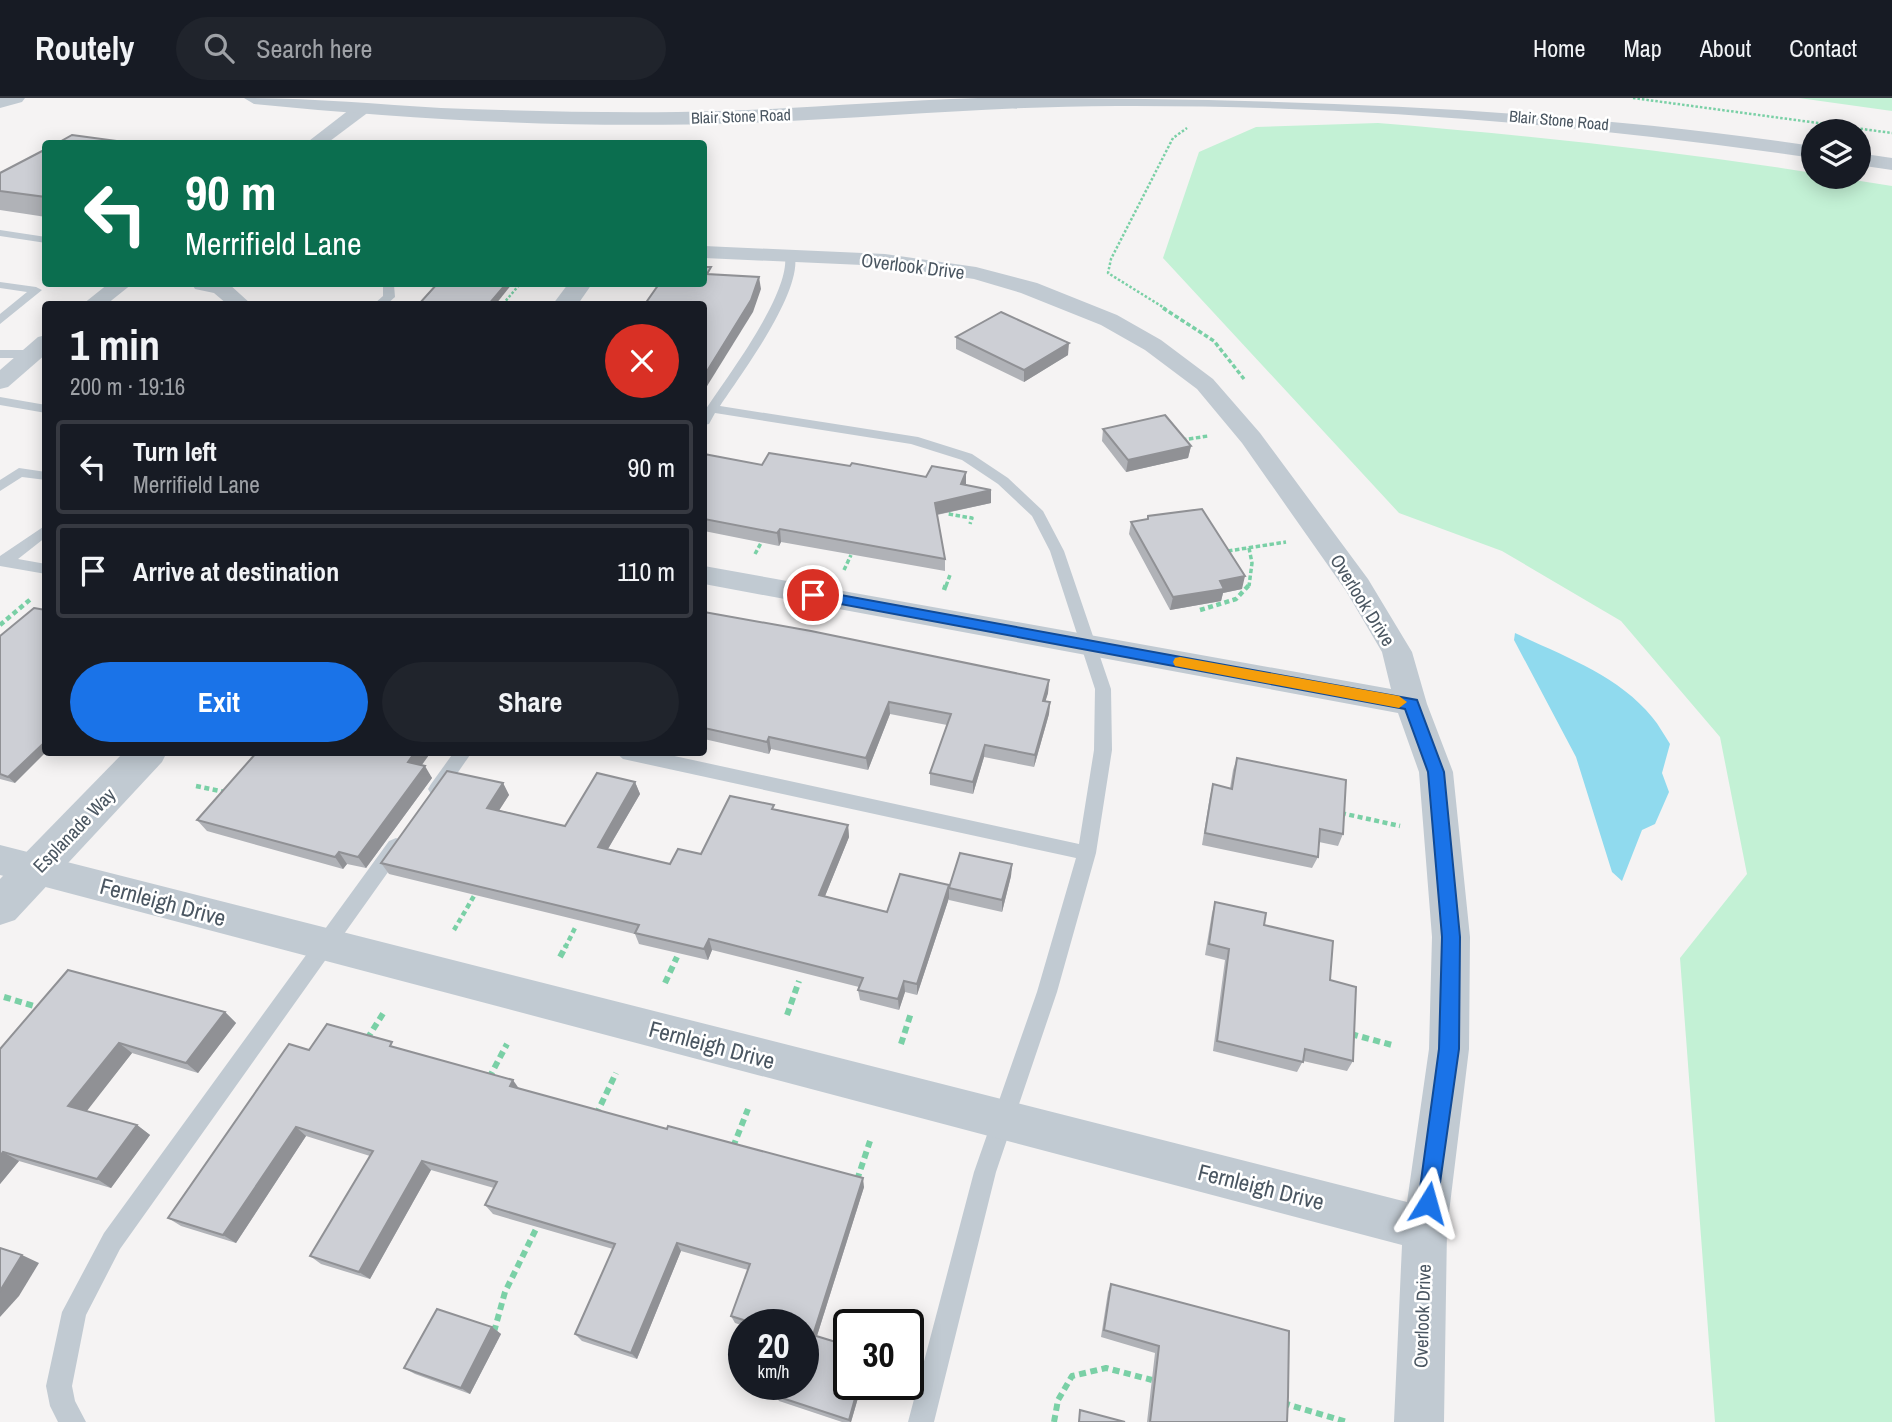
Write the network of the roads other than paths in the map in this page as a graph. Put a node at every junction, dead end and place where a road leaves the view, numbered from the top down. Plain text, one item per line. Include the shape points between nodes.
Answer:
1 (15, 98) edge
2 (254, 98) edge
3 (431, 98) edge
4 (484, 98) edge
5 (780, 98) edge
6 (1527, 98) edge
7 (0, 102) edge
8 (360, 110) junction
9 (658, 114) edge
10 (1740, 121) dead end
11 (319, 140) edge
12 (1871, 141) edge
13 (1892, 144) edge
14 (1801, 150) edge
15 (1871, 161) edge
16 (1892, 164) edge
17 (0, 233) edge
18 (42, 239) edge
19 (707, 252) edge
20 (790, 256) junction
21 (0, 285) edge
22 (117, 287) edge
23 (222, 287) edge
24 (98, 301) edge
25 (237, 301) edge
26 (0, 320) edge
27 (38, 348) edge
28 (0, 354) edge
29 (0, 382) edge
30 (0, 401) edge
31 (42, 408) edge
32 (708, 415) edge
33 (42, 475) edge
34 (0, 487) edge
35 (42, 532) edge
36 (3, 562) edge
37 (42, 568) edge
38 (707, 576) edge
39 (1086, 645) junction
40 (1411, 704) junction
41 (143, 756) edge
42 (461, 756) edge
43 (641, 756) edge
44 (425, 806) edge
45 (410, 826) edge
46 (1087, 853) junction
47 (18, 864) edge
48 (0, 907) edge
49 (324, 944) junction
50 (1001, 1120) junction
51 (1425, 1229) junction
52 (74, 1422) edge
53 (921, 1422) edge
54 (1419, 1422) edge

1 - 7 street
2 - 8 street, Blair Stone Road
3 - 8 street
4 - 9 street, Blair Stone Road
5 - 9 street, Blair Stone Road
6 - 10 street, Blair Stone Road
8 - 9 street, Blair Stone Road via 489,116
8 - 11 street
9 - 14 street, Blair Stone Road via 1113,100 1254,102 1463,111 1635,127
12 - 13 street
15 - 16 street
17 - 18 lane
19 - 20 street, Overlook Drive
20 - 32 lane via 792,270 766,326
20 - 40 street, Overlook Drive via 885,260 976,273 1063,301 1153,345 1205,384 1302,508 1396,652
21 - 26 lane via 36,290
22 - 24 street
23 - 25 street
27 - 28 lane
27 - 29 street
30 - 31 lane
32 - 39 lane via 879,433 967,457 1003,481 1038,514 1057,551
33 - 34 lane via 19,472
35 - 36 lane
36 - 37 lane
38 - 39 street
39 - 40 street
39 - 46 lane via 1103,689 1103,750
40 - 51 street, Overlook Drive via 1436,772 1451,937 1449,1049
41 - 47 street, Esplanade Way
42 - 44 lane
43 - 46 lane
45 - 49 lane
46 - 50 lane via 1047,992
47 - 48 street, Esplanade Way
47 - 49 street, Fernleigh Drive
49 - 50 street, Fernleigh Drive
49 - 52 lane via 111,1241 76,1304 59,1386 63,1406
50 - 51 street, Fernleigh Drive
50 - 53 lane
51 - 54 street, Overlook Drive

